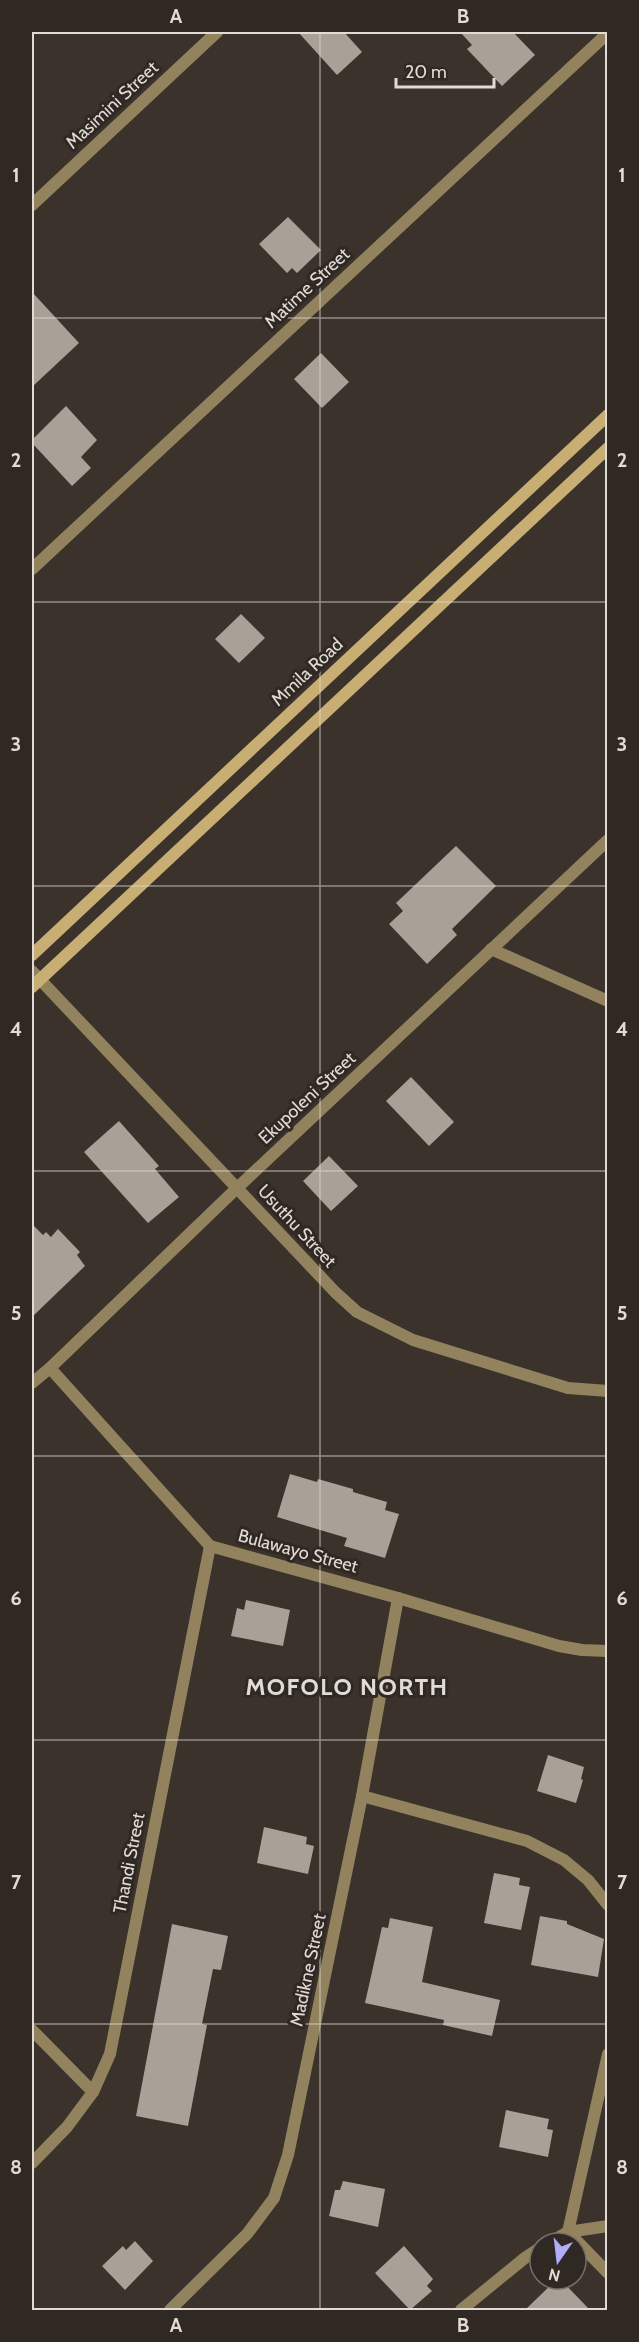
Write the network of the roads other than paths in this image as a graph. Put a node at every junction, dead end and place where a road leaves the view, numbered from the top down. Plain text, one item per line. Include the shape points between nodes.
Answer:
1 (217, 32) edge
2 (608, 33) edge
3 (32, 206) edge
4 (608, 415) edge
5 (608, 448) edge
6 (32, 569) edge
7 (608, 840) edge
8 (490, 950) junction
9 (32, 955) edge
10 (34, 980) edge
11 (608, 1002) edge
12 (236, 1189) junction
13 (50, 1368) junction
14 (32, 1383) edge
15 (608, 1391) edge
16 (210, 1546) junction
17 (398, 1598) junction
18 (608, 1651) edge
19 (362, 1796) junction
20 (608, 1905) edge
21 (32, 2030) edge
22 (608, 2054) edge
23 (93, 2092) junction
24 (32, 2163) edge
25 (608, 2226) edge
26 (568, 2231) edge
27 (575, 2231) edge
28 (588, 2252) edge
29 (528, 2256) edge
30 (608, 2273) edge
31 (170, 2310) edge
32 (461, 2310) edge

1 - 3 street, Masimini Street
2 - 6 street, Matime Street
4 - 9 main road, Mmila Road
5 - 10 main road
7 - 8 street, Ekupoleni Street
8 - 11 street
8 - 12 street, Ekupoleni Street
10 - 12 street, Usuthu Street
12 - 13 street, Ekupoleni Street
12 - 15 street, Usuthu Street via 335,1292 357,1312 384,1327 413,1340 568,1388
13 - 14 street, Ekupoleni Street
13 - 16 street, Bulawayo Street
16 - 17 street, Bulawayo Street
16 - 23 street, Thandi Street via 110,2054
17 - 18 street, Bulawayo Street via 559,1646
17 - 19 street, Madikne Street
19 - 20 street via 527,1841 564,1860 588,1880
19 - 31 street, Madikne Street via 288,2155 274,2198 247,2234
21 - 23 street
22 - 26 street
23 - 24 street, Thandi Street via 67,2127
25 - 27 street
28 - 30 street
29 - 32 street

